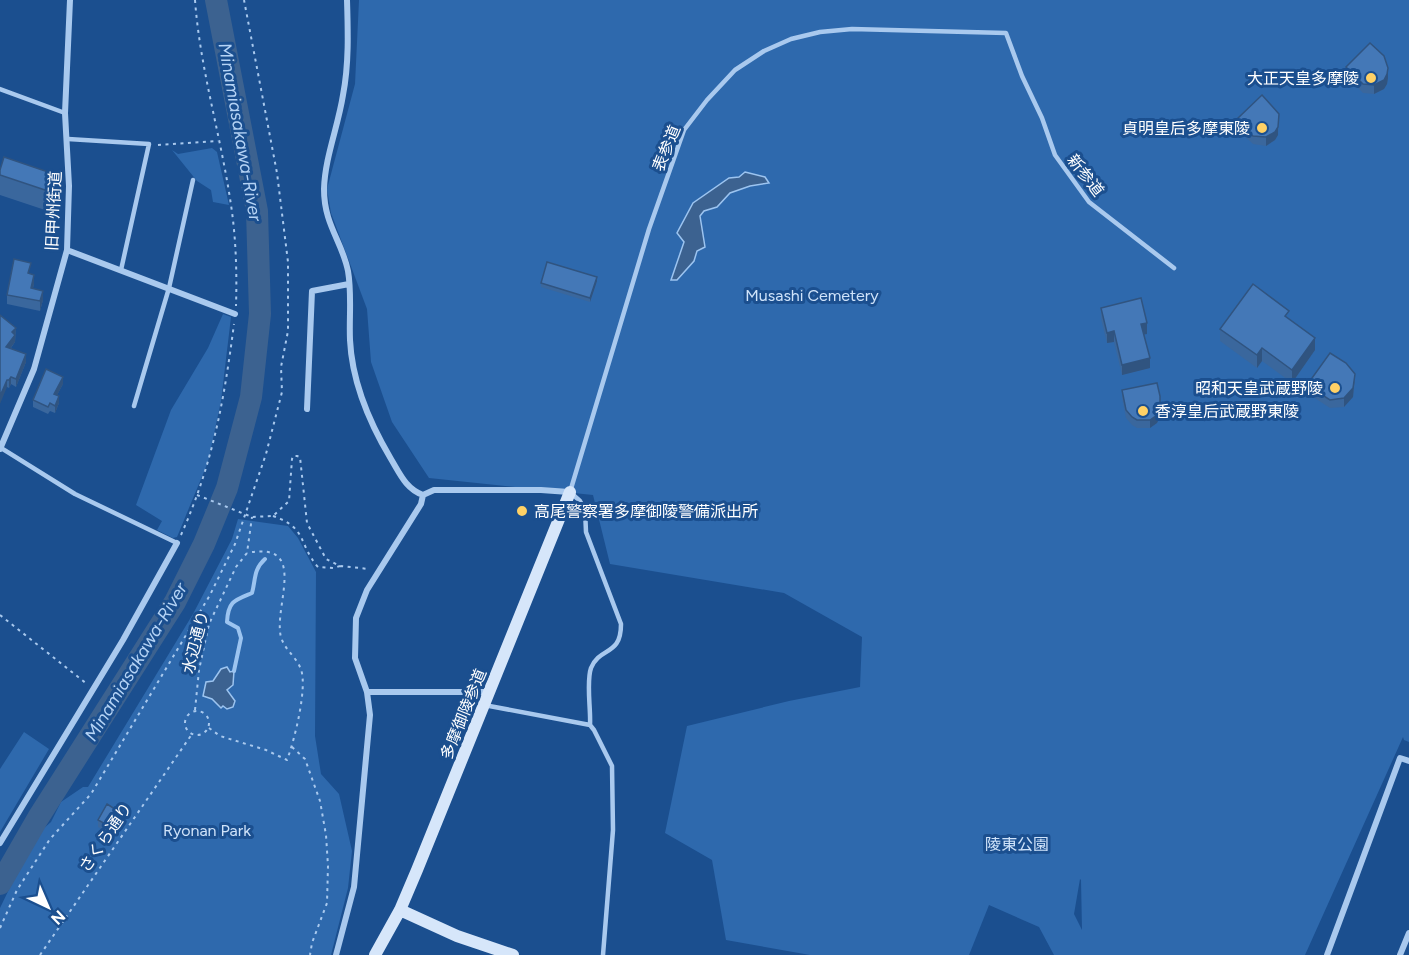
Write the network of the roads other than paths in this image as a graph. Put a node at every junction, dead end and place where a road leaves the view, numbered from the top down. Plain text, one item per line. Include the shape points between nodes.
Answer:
1 (70, 0) edge
2 (347, 0) edge
3 (1006, 33) joint
4 (0, 89) edge
5 (65, 113) junction
6 (68, 139) junction
7 (193, 180) dead end
8 (67, 250) junction
9 (1174, 268) dead end
10 (121, 270) junction
11 (349, 284) junction
12 (169, 288) junction
13 (235, 314) road end
14 (134, 406) dead end
15 (307, 409) dead end
16 (2, 439) edge
17 (0, 448) edge
18 (571, 487) junction
19 (423, 495) junction
20 (177, 543) joint
21 (367, 692) junction
22 (489, 692) junction
23 (484, 705) junction
24 (590, 725) junction
25 (1409, 761) edge
26 (0, 843) edge
27 (400, 910) junction
28 (1409, 933) edge
29 (336, 955) edge
30 (375, 955) edge
31 (513, 955) edge
32 (603, 955) edge
33 (1327, 955) edge
34 (1401, 955) edge

1 - 5 street, 旧甲州街道
2 - 11 street via 347,73 327,165 324,199
3 - 9 lane, 新参道 via 1062,165 1089,202
3 - 18 lane, 表参道 via 852,29 820,32 764,51 735,70 684,130 649,229
4 - 5 lane
5 - 6 street, 旧甲州街道
6 - 8 street, 旧甲州街道
6 - 10 lane via 149,144
7 - 12 lane
8 - 10 street
8 - 16 street, 旧甲州街道 via 34,369
10 - 12 street
11 - 15 street via 312,291
11 - 19 street via 351,356 361,398 403,479
12 - 13 street
12 - 14 lane
16 - 17 street, 旧甲州街道
17 - 20 lane via 75,494
18 - 19 street via 434,490
18 - 22 main road, 多摩御陵参道
18 - 24 lane via 585,510 586,532 621,624 615,648 597,658 591,669
19 - 21 street via 367,590 354,627 355,658
20 - 26 street
21 - 22 street
21 - 29 street via 370,714 354,887
22 - 23 main road, 多摩御陵参道
23 - 24 lane
23 - 27 main road, 多摩御陵参道
24 - 32 lane via 612,766 613,830
25 - 33 street via 1400,758
27 - 30 main road, 多摩御陵参道
27 - 31 main road via 457,936
28 - 34 street

